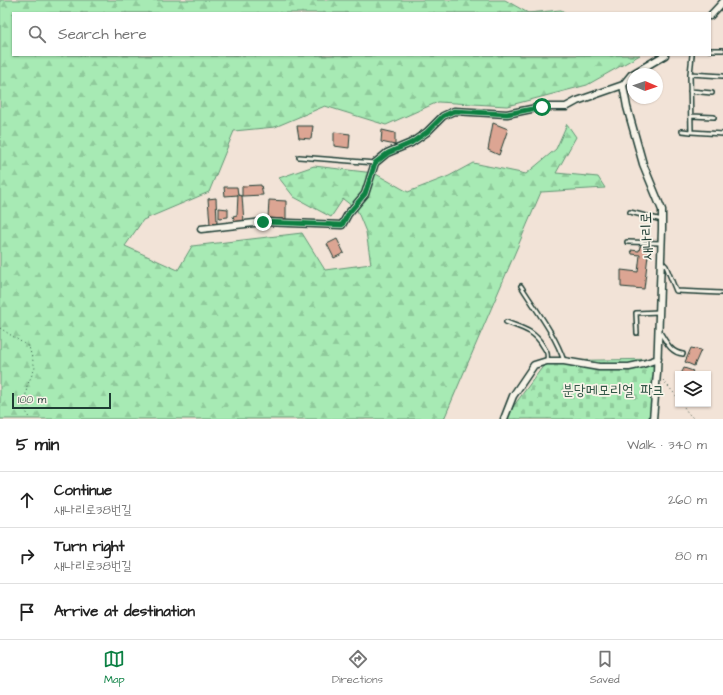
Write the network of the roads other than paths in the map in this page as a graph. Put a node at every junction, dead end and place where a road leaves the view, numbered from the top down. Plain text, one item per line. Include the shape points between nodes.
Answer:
1 (723, 2) edge
2 (711, 15) edge
3 (711, 50) edge
4 (723, 50) edge
5 (663, 56) edge
6 (692, 56) edge
7 (690, 74) junction
8 (723, 76) edge
9 (623, 85) junction
10 (690, 91) junction
11 (712, 93) dead end
12 (691, 116) junction
13 (714, 117) dead end
14 (682, 132) dead end
15 (691, 132) junction
16 (723, 134) edge
17 (299, 157) dead end
18 (375, 163) junction
19 (630, 212) dead end
20 (662, 220) junction
21 (201, 229) dead end
22 (627, 242) dead end
23 (662, 243) junction
24 (661, 261) junction
25 (521, 286) dead end
26 (721, 293) dead end
27 (659, 312) junction
28 (506, 322) dead end
29 (659, 331) junction
30 (637, 333) dead end
31 (683, 354) dead end
32 (658, 359) junction
33 (547, 361) junction
34 (564, 362) junction
35 (504, 419) edge
36 (653, 419) edge

1 - 2 street
3 - 4 lane
5 - 9 street via 631,75
6 - 7 lane
7 - 8 lane
7 - 10 lane
9 - 18 street via 566,107 542,107 507,114 454,111 443,116 411,143 388,153
9 - 20 street, 새나리로 via 643,164 662,210
10 - 11 lane
10 - 12 lane
12 - 13 lane
12 - 15 lane
14 - 15 lane
15 - 16 lane
17 - 18 lane
18 - 21 street via 365,194 342,225 263,222
19 - 20 lane
20 - 23 street, 새나리로
22 - 23 lane
23 - 24 street, 새나리로
24 - 26 lane via 666,266 676,292
24 - 27 street, 새나리로
25 - 34 lane via 553,336
27 - 29 street, 새나리로
27 - 30 lane via 636,313
28 - 33 lane via 532,333 540,340 548,354
29 - 31 lane via 668,346
29 - 32 street, 새나리로
32 - 34 street via 629,367 599,367
32 - 36 street, 새나리로
33 - 34 street
33 - 35 street via 534,366 513,396

